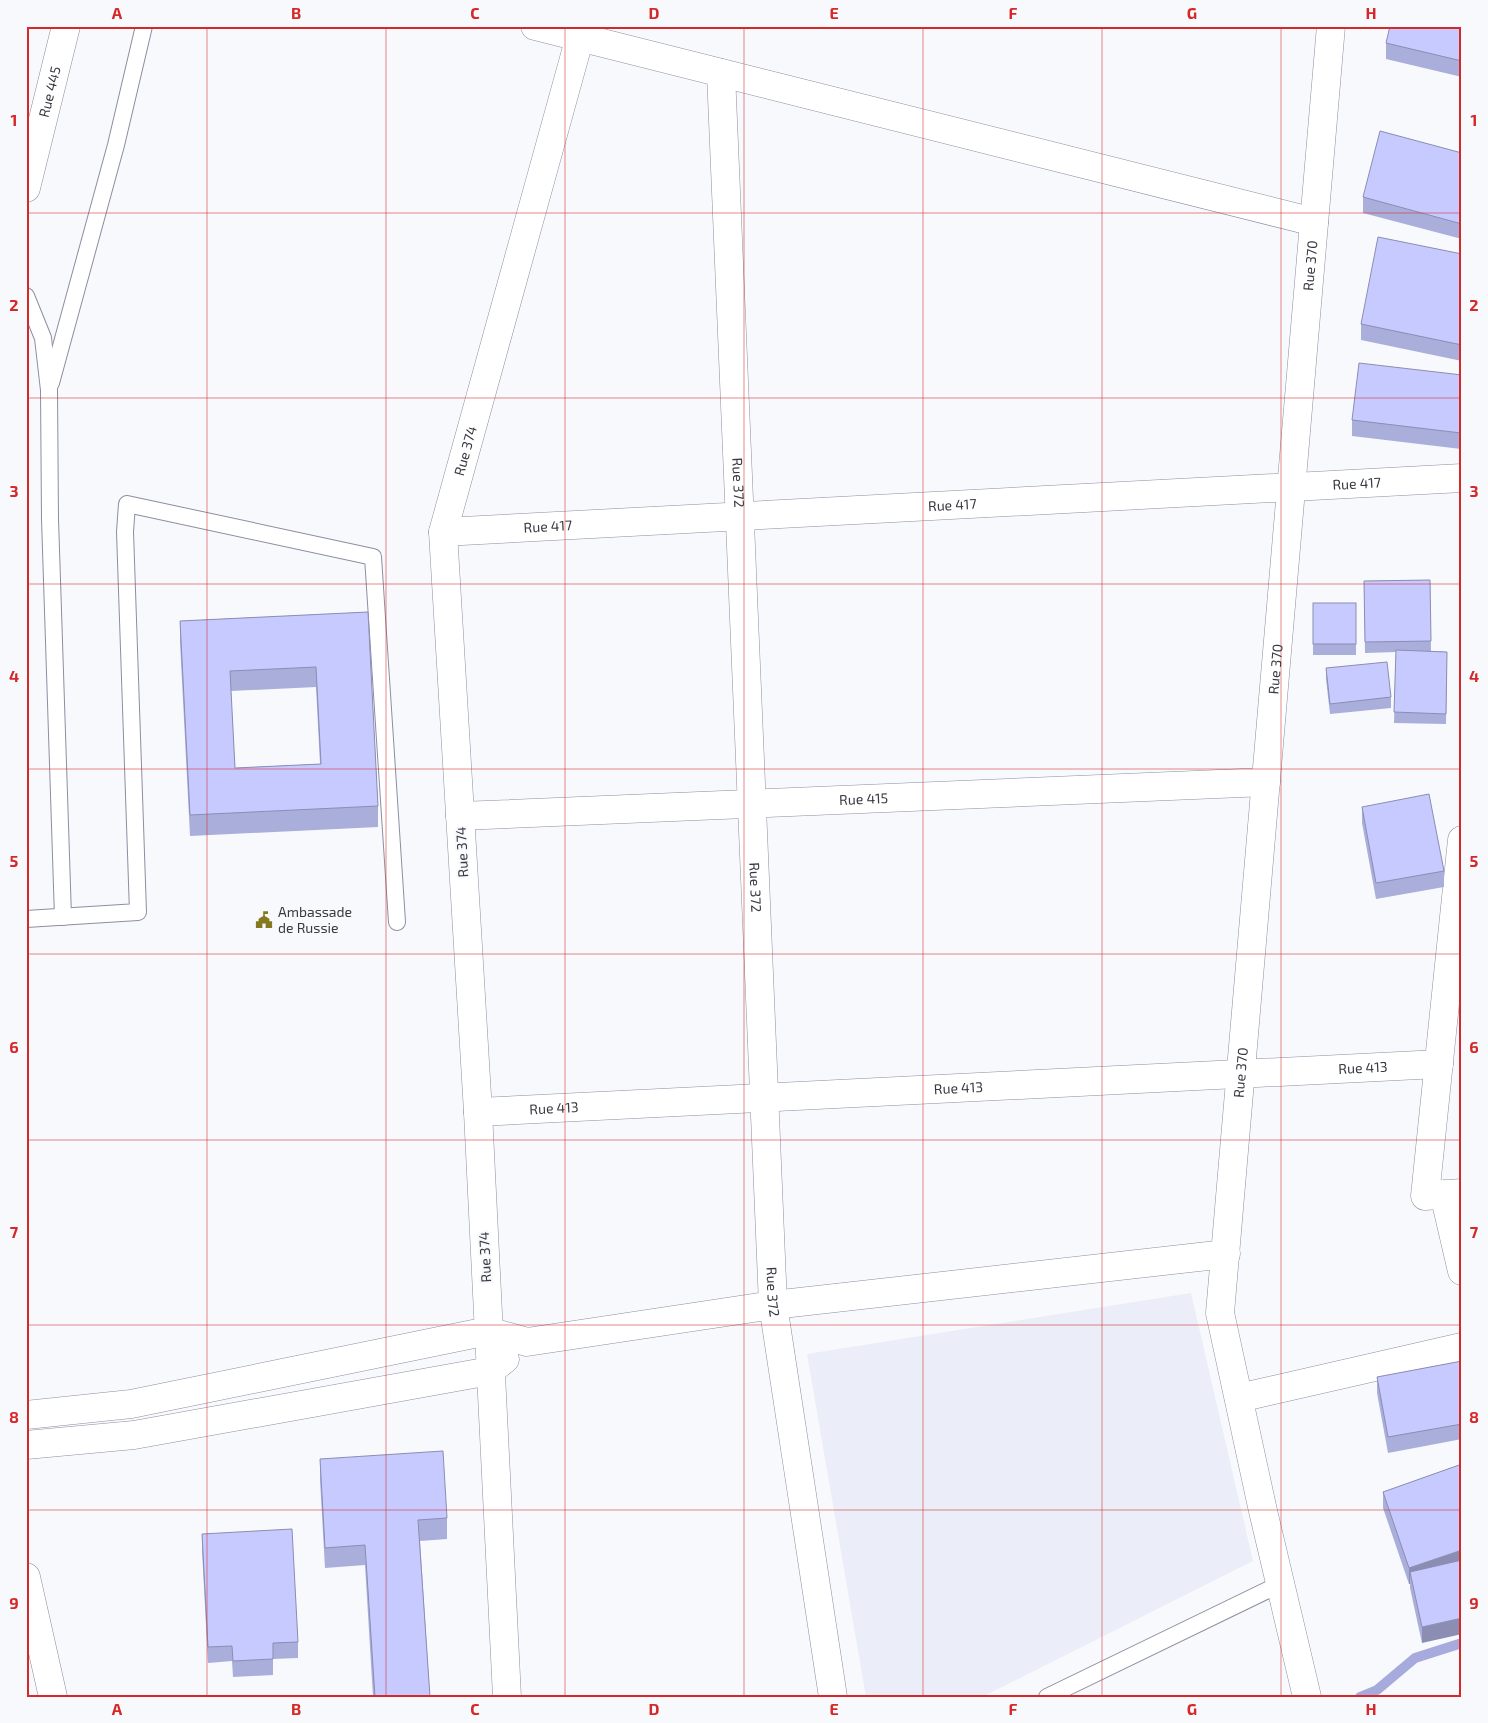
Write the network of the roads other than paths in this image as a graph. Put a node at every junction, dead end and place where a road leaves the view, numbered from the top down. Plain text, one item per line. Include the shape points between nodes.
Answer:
1 (66, 26) edge
2 (144, 26) edge
3 (535, 26) edge
4 (1331, 26) edge
5 (582, 32) edge
6 (720, 73) junction
7 (26, 188) edge
8 (1314, 222) junction
9 (26, 296) edge
10 (49, 390) junction
11 (1462, 478) edge
12 (1291, 488) junction
13 (741, 518) junction
14 (443, 532) junction
15 (1266, 782) junction
16 (752, 804) junction
17 (460, 816) junction
18 (1462, 840) edge
19 (63, 917) junction
20 (26, 919) edge
21 (397, 922) dead end
22 (1439, 1064) junction
23 (1241, 1074) junction
24 (765, 1097) junction
25 (478, 1112) junction
26 (1453, 1193) edge
27 (1226, 1254) junction
28 (1462, 1271) edge
29 (773, 1305) junction
30 (488, 1331) junction
31 (527, 1342) junction
32 (1462, 1347) edge
33 (490, 1371) junction
34 (1239, 1398) junction
35 (26, 1414) edge
36 (26, 1445) edge
37 (26, 1576) edge
38 (1280, 1584) junction
39 (53, 1697) edge
40 (507, 1697) edge
41 (833, 1697) edge
42 (1047, 1697) edge
43 (1307, 1697) edge

1 - 7 street, Rue 445
2 - 10 lane via 116,145
3 - 5 street
4 - 8 street, Rue 370
5 - 6 street
5 - 14 street, Rue 374
6 - 8 street
6 - 13 street, Rue 372
8 - 12 street, Rue 370
9 - 10 lane via 43,338
10 - 19 lane
11 - 12 street, Rue 417
12 - 13 street, Rue 417
12 - 15 street, Rue 370
13 - 14 street, Rue 417
13 - 16 street, Rue 372
14 - 17 street, Rue 374
15 - 16 street, Rue 415
15 - 23 street, Rue 370
16 - 17 street, Rue 415
16 - 24 street, Rue 372
17 - 25 street, Rue 374
18 - 22 street
19 - 20 lane
19 - 21 lane via 138,912 127,504 373,557
22 - 23 street, Rue 413
22 - 26 street via 1425,1196
23 - 24 street, Rue 413
23 - 27 street, Rue 370
24 - 25 street, Rue 413
24 - 29 street, Rue 372
25 - 30 street, Rue 374
26 - 28 street
27 - 29 street
27 - 34 street, Rue 370 via 1220,1313
29 - 31 street
29 - 41 street, Rue 372
30 - 31 street
30 - 33 street, Rue 374
30 - 35 street via 131,1404
31 - 33 street
32 - 34 street
33 - 36 street via 134,1435
33 - 40 street, Rue 374
34 - 38 street, Rue 370
37 - 39 street
38 - 42 lane
38 - 43 street, Rue 370

